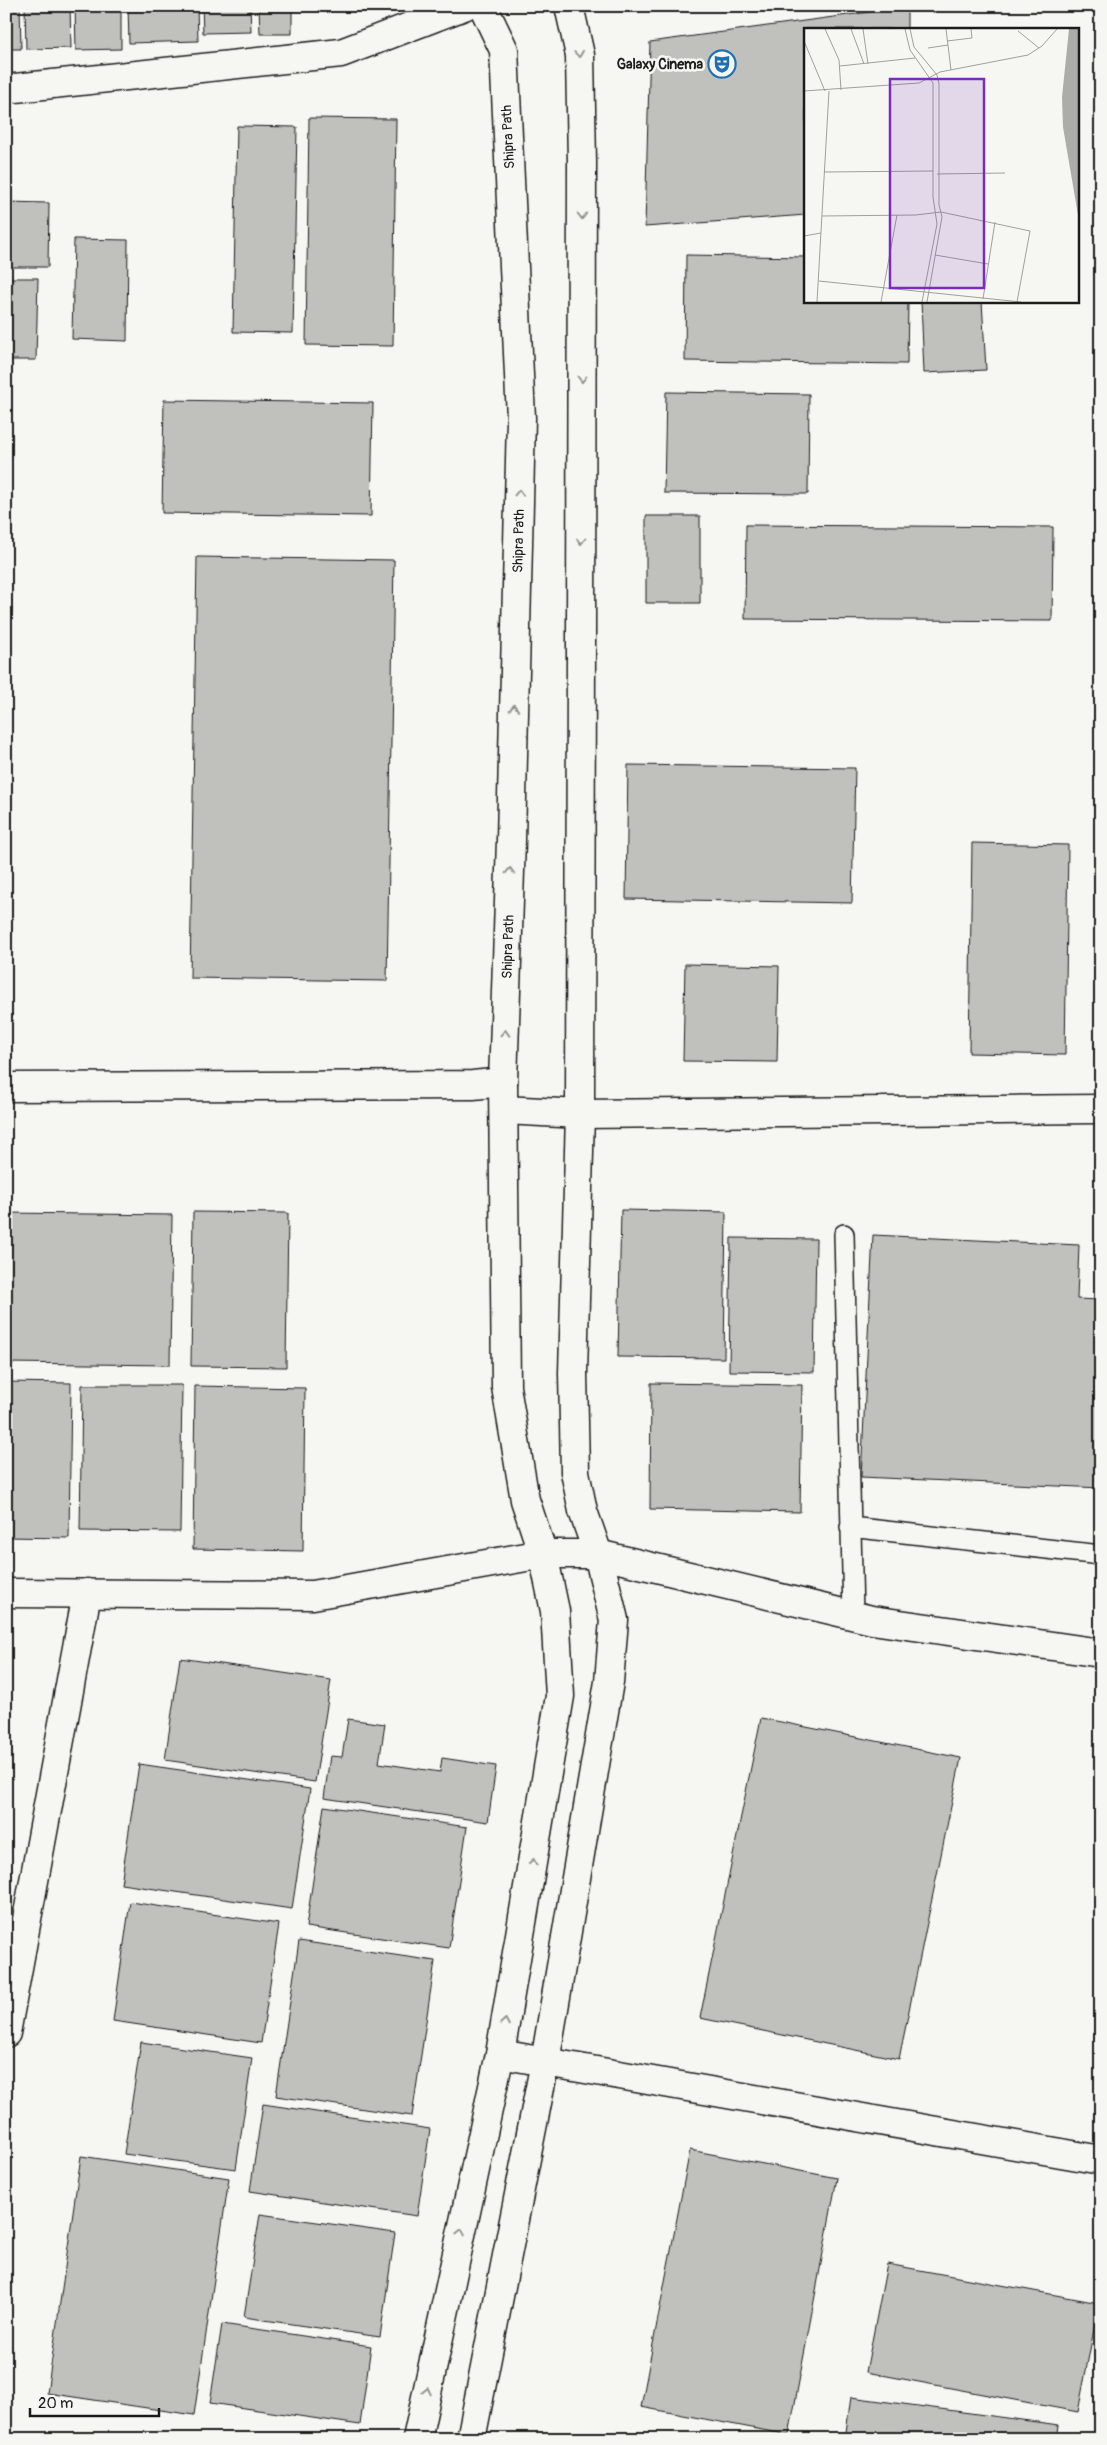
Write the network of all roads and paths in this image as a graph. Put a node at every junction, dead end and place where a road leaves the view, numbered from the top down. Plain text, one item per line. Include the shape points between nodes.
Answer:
1 (464, 6) edge
2 (483, 6) edge
3 (569, 6) edge
4 (6, 89) edge
5 (503, 1082) junction
6 (6, 1088) edge
7 (1101, 1109) edge
8 (504, 1110) junction
9 (580, 1114) junction
10 (844, 1234) dead end
11 (850, 1527) junction
12 (543, 1554) junction
13 (598, 1554) junction
14 (1101, 1555) edge
15 (6, 1593) edge
16 (87, 1593) junction
17 (854, 1615) junction
18 (1101, 1654) edge
19 (6, 2033) edge
20 (500, 2054) junction
21 (545, 2062) junction
22 (1101, 2160) edge
23 (417, 2439) edge
24 (472, 2439) edge

1 - 4 street via 341,53
5 -> 2 street, Shipra Path via 521,418 504,50
3 -> 9 street via 580,55 582,163
5 - 6 street via 473,1086
5 - 8 street, Shipra Path
7 - 9 street
8 - 9 street
8 - 12 street, Shipra Path via 506,1387 525,1500
9 - 13 street via 575,1472 583,1511
10 - 11 lane
11 - 14 lane
11 - 17 lane
12 - 13 street
12 - 16 street via 313,1595
20 -> 12 street, Shipra Path via 560,1696 555,1611
13 - 17 street
13 - 21 street via 614,1620 609,1682
15 - 16 street
16 - 19 street
17 - 18 street
20 - 21 street
23 -> 20 street, Shipra Path
21 - 22 street
21 - 24 street

